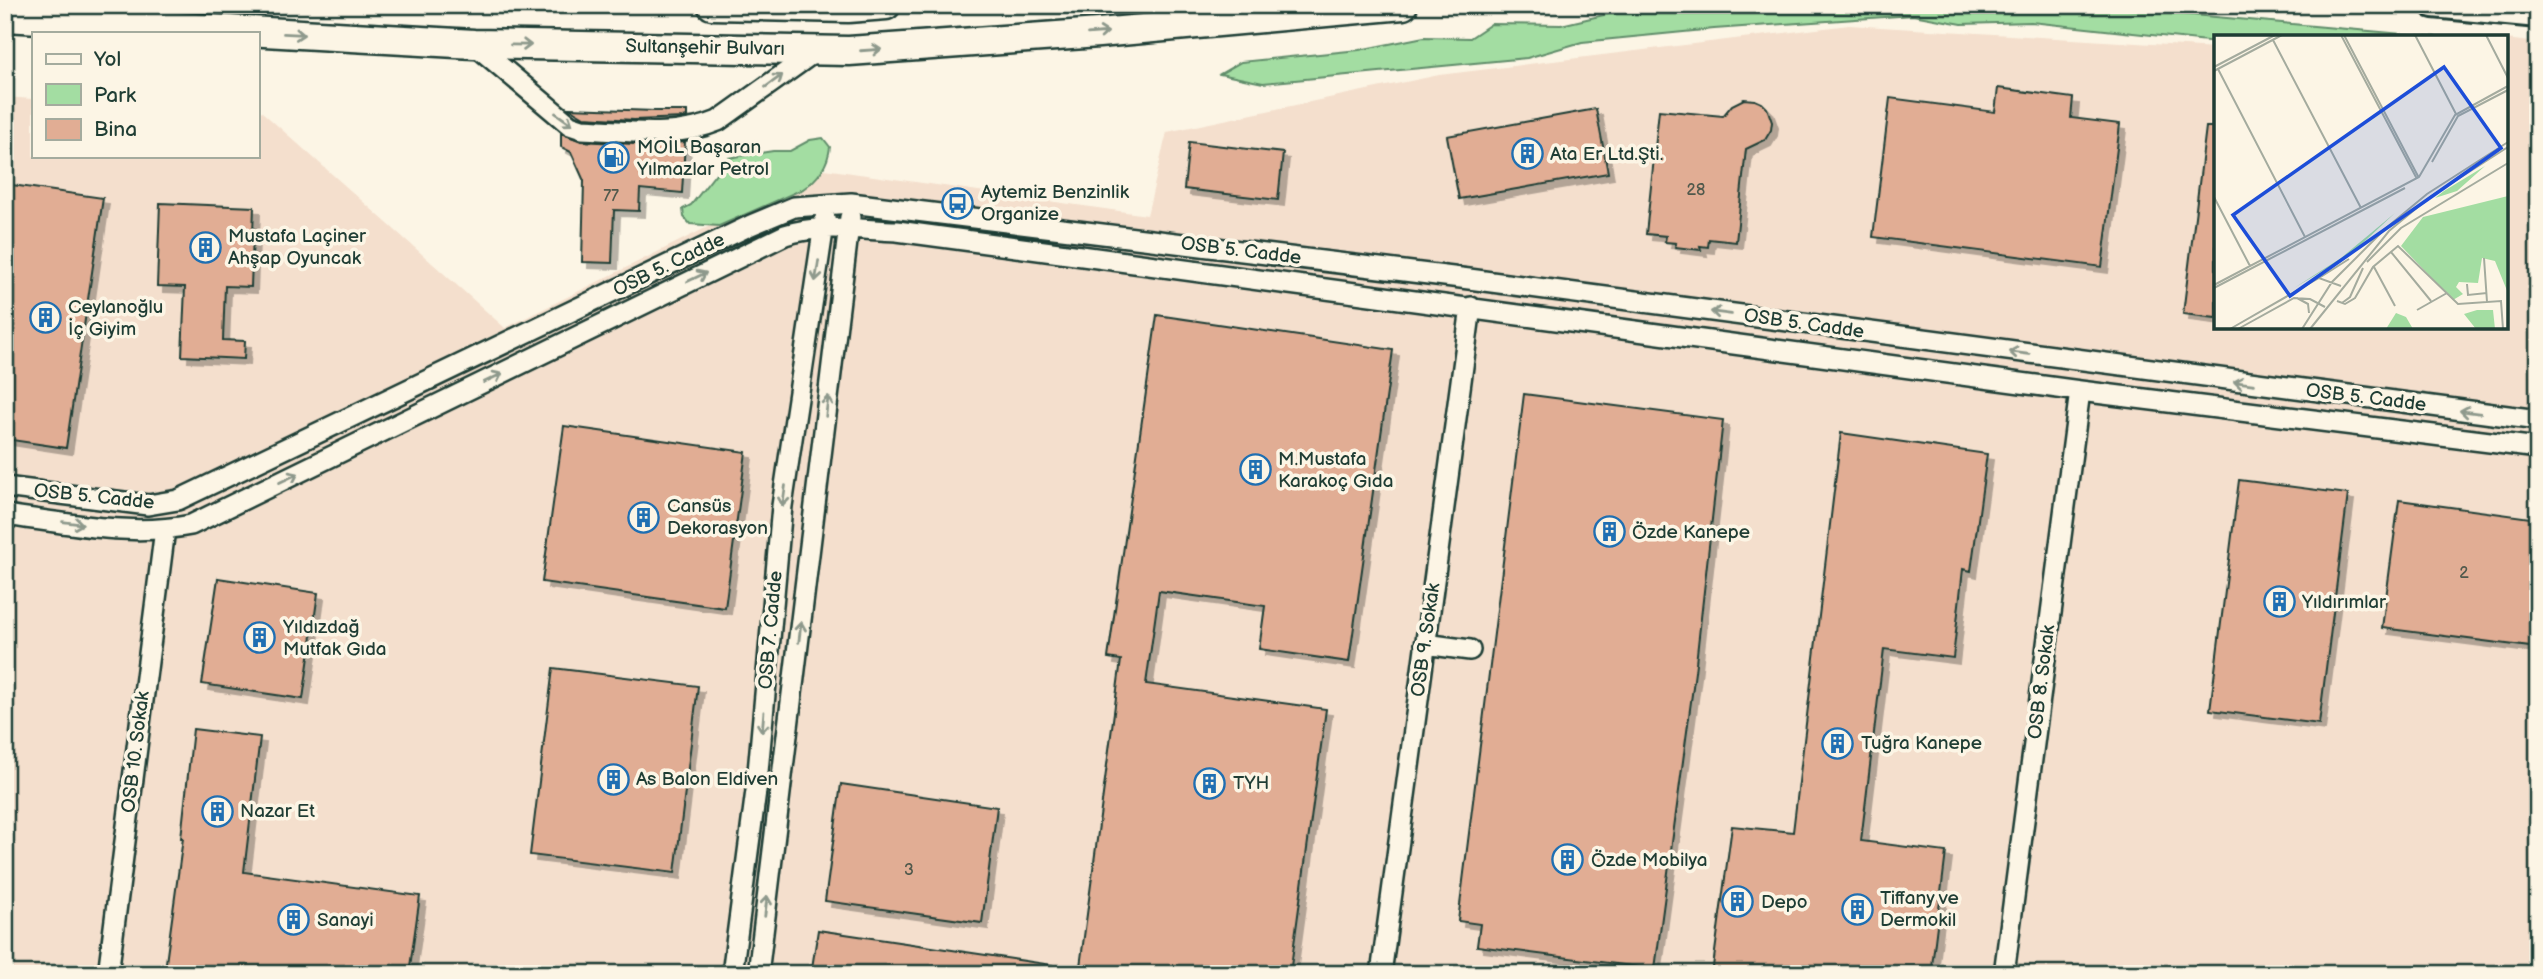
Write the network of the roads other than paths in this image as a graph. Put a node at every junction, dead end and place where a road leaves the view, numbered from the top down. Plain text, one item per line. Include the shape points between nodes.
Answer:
1 (712, 5) edge
2 (886, 5) edge
3 (1403, 5) edge
4 (2433, 5) edge
5 (2538, 15) edge
6 (5, 17) edge
7 (474, 44) junction
8 (816, 51) junction
9 (826, 203) junction
10 (851, 203) junction
11 (824, 229) junction
12 (849, 230) junction
13 (1471, 307) junction
14 (2080, 391) junction
15 (2538, 420) edge
16 (2538, 448) edge
17 (5, 487) edge
18 (5, 515) edge
19 (165, 529) junction
20 (1425, 644) junction
21 (1470, 650) dead end
22 (107, 974) edge
23 (732, 974) edge
24 (758, 974) edge
25 (1381, 974) edge
26 (2004, 974) edge

1 - 2 highway
8 -> 3 highway, Sultanşehir Bulvarı via 1099,33
4 - 5 main road
6 -> 7 highway, Sultanşehir Bulvarı
7 -> 8 highway, Sultanşehir Bulvarı
7 -> 8 street via 570,125 672,133 718,121
9 - 10 street, OSB 5. Cadde
9 - 11 street, OSB 7. Cadde
9 - 17 street, OSB 5. Cadde via 794,207 751,225 178,500 148,505
10 - 12 street, OSB 7. Cadde
15 -> 10 street, OSB 5. Cadde
11 - 12 street
19 -> 11 street via 205,519 785,235
11 -> 23 street, OSB 7. Cadde via 782,506 757,783
12 - 13 street via 897,231
24 -> 12 street, OSB 7. Cadde
13 - 14 street
13 - 20 street, OSB 9. Sokak
14 - 16 street
14 - 26 street, OSB 8. Sokak
18 -> 19 street via 112,528
19 - 22 street, OSB 10. Sokak
20 - 21 street
20 - 25 street, OSB 9. Sokak

